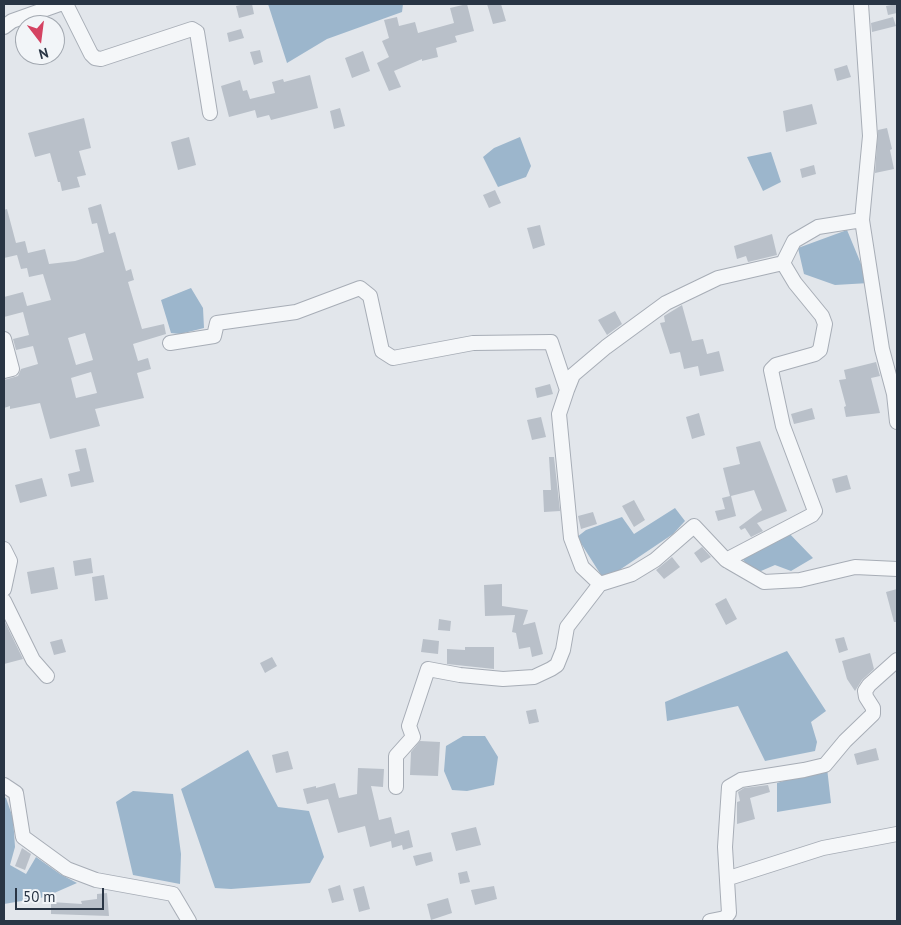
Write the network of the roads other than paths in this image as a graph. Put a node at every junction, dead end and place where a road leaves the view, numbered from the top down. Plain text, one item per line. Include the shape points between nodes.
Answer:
1 (60, 4) edge
2 (66, 4) edge
3 (861, 4) edge
4 (4, 27) edge
5 (210, 113) dead end
6 (862, 220) junction
7 (783, 263) junction
8 (4, 339) edge
9 (170, 343) dead end
10 (4, 371) edge
11 (567, 390) junction
12 (897, 422) edge
13 (4, 549) edge
14 (726, 560) junction
15 (897, 569) edge
16 (600, 584) junction
17 (4, 589) edge
18 (4, 601) edge
19 (897, 660) edge
20 (46, 676) dead end
21 (4, 785) edge
22 (396, 787) dead end
23 (897, 834) edge
24 (729, 878) junction
25 (189, 921) edge
26 (710, 921) edge

1 - 4 street via 12,21
2 - 5 street via 95,58 101,59 192,29 197,32
3 - 6 street via 870,136
6 - 7 street via 818,227 794,240
6 - 12 street
7 - 11 street via 718,278 666,303 573,375
7 - 14 street via 825,324 820,350 776,365 771,370 783,426 815,512
8 - 10 street via 12,369
9 - 11 street via 214,336 217,323 296,312 360,288 370,296 382,351 393,358 473,343 551,342
11 - 16 street via 560,414 571,538 582,567
13 - 17 street via 10,561
14 - 15 street via 764,582 800,580 855,568
14 - 16 street via 694,526 655,560 632,574
16 - 22 street via 567,627 557,665 551,669 534,676 504,679 428,669 409,726 414,737 396,756
18 - 20 street via 33,660
19 - 24 street via 865,691 873,714 844,741 825,765 732,784 728,791 725,847
21 - 25 street via 16,793 24,837 67,869 96,880 173,894
23 - 24 street via 823,848
24 - 26 street via 729,913 725,918

